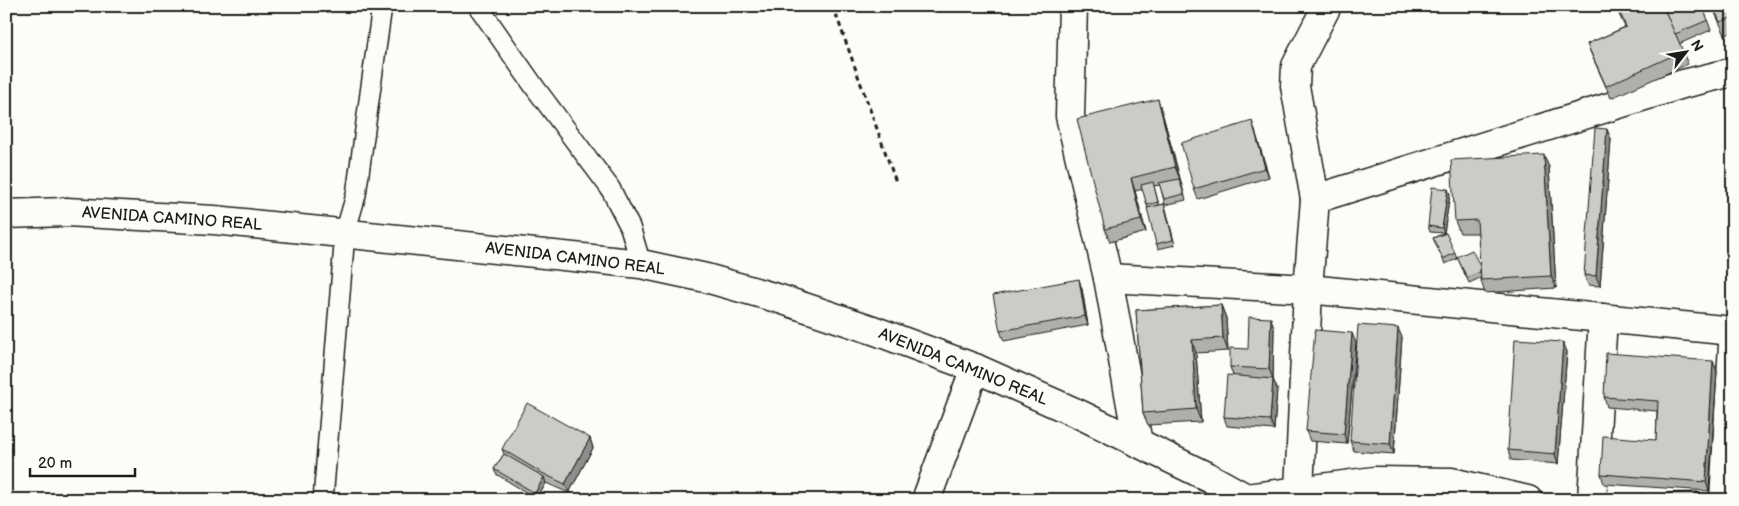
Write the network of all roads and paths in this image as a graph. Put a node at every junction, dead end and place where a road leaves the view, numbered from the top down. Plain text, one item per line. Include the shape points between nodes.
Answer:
1 (382, 6) edge
2 (478, 6) edge
3 (833, 6) edge
4 (1073, 6) edge
5 (1327, 6) edge
6 (1733, 72) edge
7 (896, 182) dead end
8 (1315, 199) junction
9 (6, 214) edge
10 (345, 233) junction
11 (641, 264) junction
12 (1108, 278) junction
13 (1308, 289) junction
14 (1603, 318) junction
15 (1733, 331) edge
16 (1733, 344) edge
17 (975, 368) junction
18 (1138, 443) junction
19 (1299, 491) junction
20 (1248, 499) edge
21 (323, 500) edge
22 (926, 500) edge
23 (1528, 500) edge
24 (1592, 500) edge
25 (1724, 500) edge

1 - 10 lane via 356,195
2 - 11 lane via 610,188 630,227
3 - 7 path
4 - 12 street via 1070,116
5 - 8 street via 1296,66 1295,86
6 - 8 street via 1683,84
8 - 13 street
9 - 10 street, AVENIDA CAMINO REAL via 134,215
10 - 11 street, AVENIDA CAMINO REAL
10 - 21 lane
11 - 17 street, AVENIDA CAMINO REAL via 780,299
12 - 13 street
12 - 18 street
13 - 14 street
13 - 19 street
14 - 15 street
14 - 24 street
16 - 25 street
17 - 18 street, AVENIDA CAMINO REAL
17 - 22 street
18 - 20 street, AVENIDA CAMINO REAL
19 - 20 street
19 - 23 street via 1374,481 1452,482

